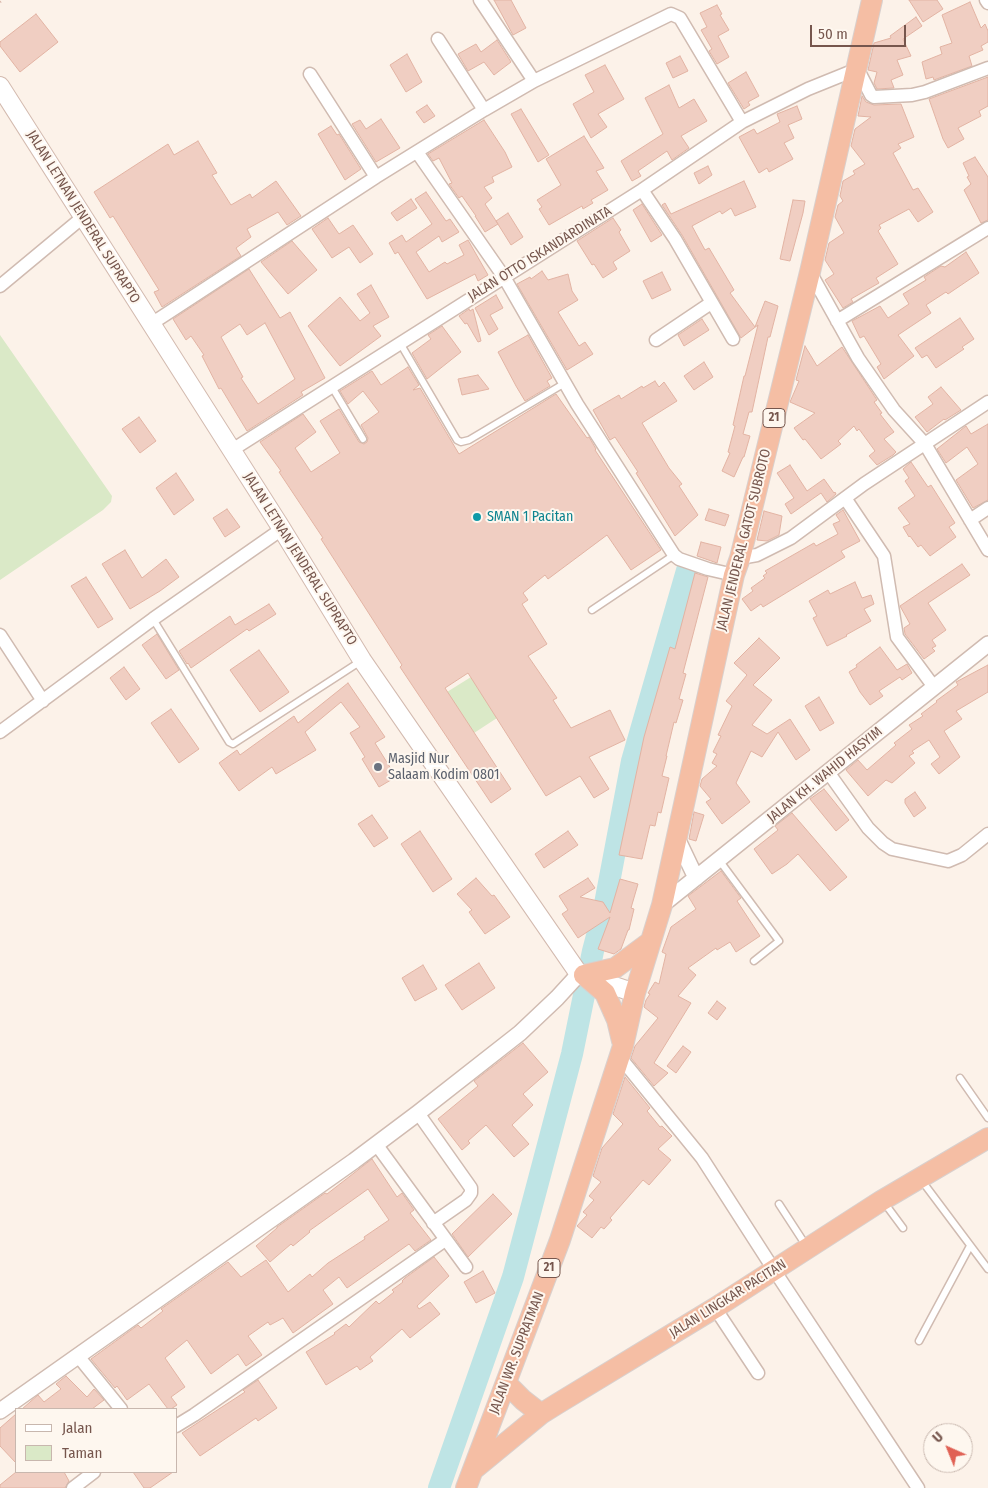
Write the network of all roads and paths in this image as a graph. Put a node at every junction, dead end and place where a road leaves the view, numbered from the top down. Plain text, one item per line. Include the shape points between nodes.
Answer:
1 (480, 0) edge
2 (872, 0) edge
3 (438, 40) dead end
4 (856, 68) junction
5 (988, 68) edge
6 (310, 74) dead end
7 (534, 81) junction
8 (0, 86) edge
9 (484, 110) junction
10 (742, 122) junction
11 (417, 152) junction
12 (376, 177) junction
13 (642, 190) junction
14 (83, 217) junction
15 (988, 228) edge
16 (810, 272) junction
17 (504, 277) junction
18 (0, 286) edge
19 (711, 303) junction
20 (836, 321) junction
21 (151, 324) junction
22 (733, 339) dead end
23 (656, 340) dead end
24 (400, 343) junction
25 (565, 383) junction
26 (332, 387) junction
27 (988, 402) edge
28 (363, 439) dead end
29 (925, 444) junction
30 (232, 450) junction
31 (845, 498) junction
32 (988, 508) edge
33 (970, 520) junction
34 (282, 529) junction
35 (988, 550) edge
36 (677, 557) junction
37 (737, 566) junction
38 (592, 610) dead end
39 (153, 620) junction
40 (0, 635) edge
41 (988, 644) edge
42 (359, 663) junction
43 (934, 687) junction
44 (42, 701) junction
45 (0, 732) edge
46 (828, 772) junction
47 (988, 834) edge
48 (676, 836) junction
49 (719, 860) junction
50 (696, 878) junction
51 (662, 905) junction
52 (650, 942) junction
53 (754, 961) dead end
54 (587, 976) junction
55 (635, 993) junction
56 (621, 1051) junction
57 (960, 1078) dead end
58 (418, 1113) junction
59 (988, 1118) edge
60 (988, 1138) edge
61 (376, 1144) junction
62 (920, 1178) junction
63 (882, 1200) junction
64 (779, 1204) dead end
65 (433, 1224) junction
66 (903, 1228) dead end
67 (445, 1240) junction
68 (970, 1246) junction
69 (808, 1249) junction
70 (466, 1268) dead end
71 (988, 1269) edge
72 (774, 1270) junction
73 (715, 1308) junction
74 (919, 1340) dead end
75 (78, 1356) junction
76 (758, 1373) dead end
77 (506, 1383) junction
78 (121, 1408) edge
79 (0, 1411) edge
80 (542, 1414) junction
81 (178, 1425) edge
82 (93, 1473) edge
83 (470, 1479) edge
84 (73, 1488) edge
85 (918, 1488) edge

1 - 7 street
2 - 4 highway, JALAN JENDERAL GATOT SUBROTO / 21
3 - 9 street
4 - 5 street via 874,97 925,92
4 - 10 street, JALAN OTTO ISKANDARDINATA
4 - 16 highway, JALAN JENDERAL GATOT SUBROTO / 21
6 - 12 street
7 - 9 street
7 - 10 street via 664,17 675,15 680,18
8 - 14 main road, JALAN LETNAN JENDERAL SUPRAPTO
9 - 11 street
10 - 13 street, JALAN OTTO ISKANDARDINATA
11 - 12 street
11 - 17 street
12 - 21 street
13 - 17 street, JALAN OTTO ISKANDARDINATA
13 - 19 street via 675,239
14 - 18 street
14 - 21 main road, JALAN LETNAN JENDERAL SUPRAPTO
15 - 20 street
16 - 20 street
16 - 37 highway, JALAN JENDERAL GATOT SUBROTO / 21
17 - 24 street, JALAN OTTO ISKANDARDINATA
17 - 25 street
19 - 22 street
19 - 23 street
20 - 29 street via 894,410
21 - 30 main road, JALAN LETNAN JENDERAL SUPRAPTO
24 - 25 lane via 460,442 469,440
24 - 26 street, JALAN OTTO ISKANDARDINATA
25 - 36 street via 611,460
26 - 28 lane
26 - 30 street, JALAN OTTO ISKANDARDINATA
27 - 29 street
29 - 31 street
29 - 33 street
30 - 34 main road, JALAN LETNAN JENDERAL SUPRAPTO
31 - 37 street via 791,538
31 - 43 street via 884,556 897,636
32 - 33 street
33 - 35 street
34 - 39 street
34 - 42 main road, JALAN LETNAN JENDERAL SUPRAPTO
36 - 37 street via 708,569
36 - 38 lane
37 - 48 highway, JALAN JENDERAL GATOT SUBROTO / 21
39 - 42 lane via 233,744
39 - 44 street
40 - 44 street
41 - 43 street, JALAN KH. WAHID HASYIM
42 - 54 main road, JALAN LETNAN JENDERAL SUPRAPTO
43 - 46 street, JALAN KH. WAHID HASYIM
44 - 45 street
46 - 47 street via 868,828 892,849 948,861 962,855
46 - 49 street, JALAN KH. WAHID HASYIM
48 - 50 street
48 - 51 highway, JALAN JENDERAL GATOT SUBROTO / 21
49 - 50 street, JALAN KH. WAHID HASYIM
49 - 53 lane via 779,941
50 - 51 street, JALAN KH. WAHID HASYIM
51 - 52 highway, 21
52 - 54 highway via 615,968
52 - 55 highway, 21
54 - 55 main road
54 - 56 highway via 610,1001 617,1020
54 - 58 street
55 - 56 highway, 21
56 - 72 street via 702,1158
56 - 77 highway, JALAN WR. SUPRATMAN / 21 via 560,1240
57 - 59 lane
58 - 61 street
58 - 65 street via 468,1183 471,1193
60 - 62 highway, JALAN LINGKAR PACITAN
61 - 65 street
61 - 75 street
62 - 63 highway, JALAN LINGKAR PACITAN
62 - 68 lane
63 - 66 lane
63 - 69 highway, JALAN LINGKAR PACITAN
64 - 69 lane
65 - 67 street
67 - 70 street
67 - 81 street
68 - 71 lane
68 - 74 lane
69 - 72 highway, JALAN LINGKAR PACITAN
72 - 73 highway, JALAN LINGKAR PACITAN
72 - 85 street
73 - 76 street
73 - 80 highway, JALAN LINGKAR PACITAN
75 - 78 street
75 - 79 street
77 - 80 highway
77 - 83 highway, JALAN WR. SUPRATMAN / 21
80 - 83 highway, JALAN LINGKAR PACITAN
82 - 84 street

